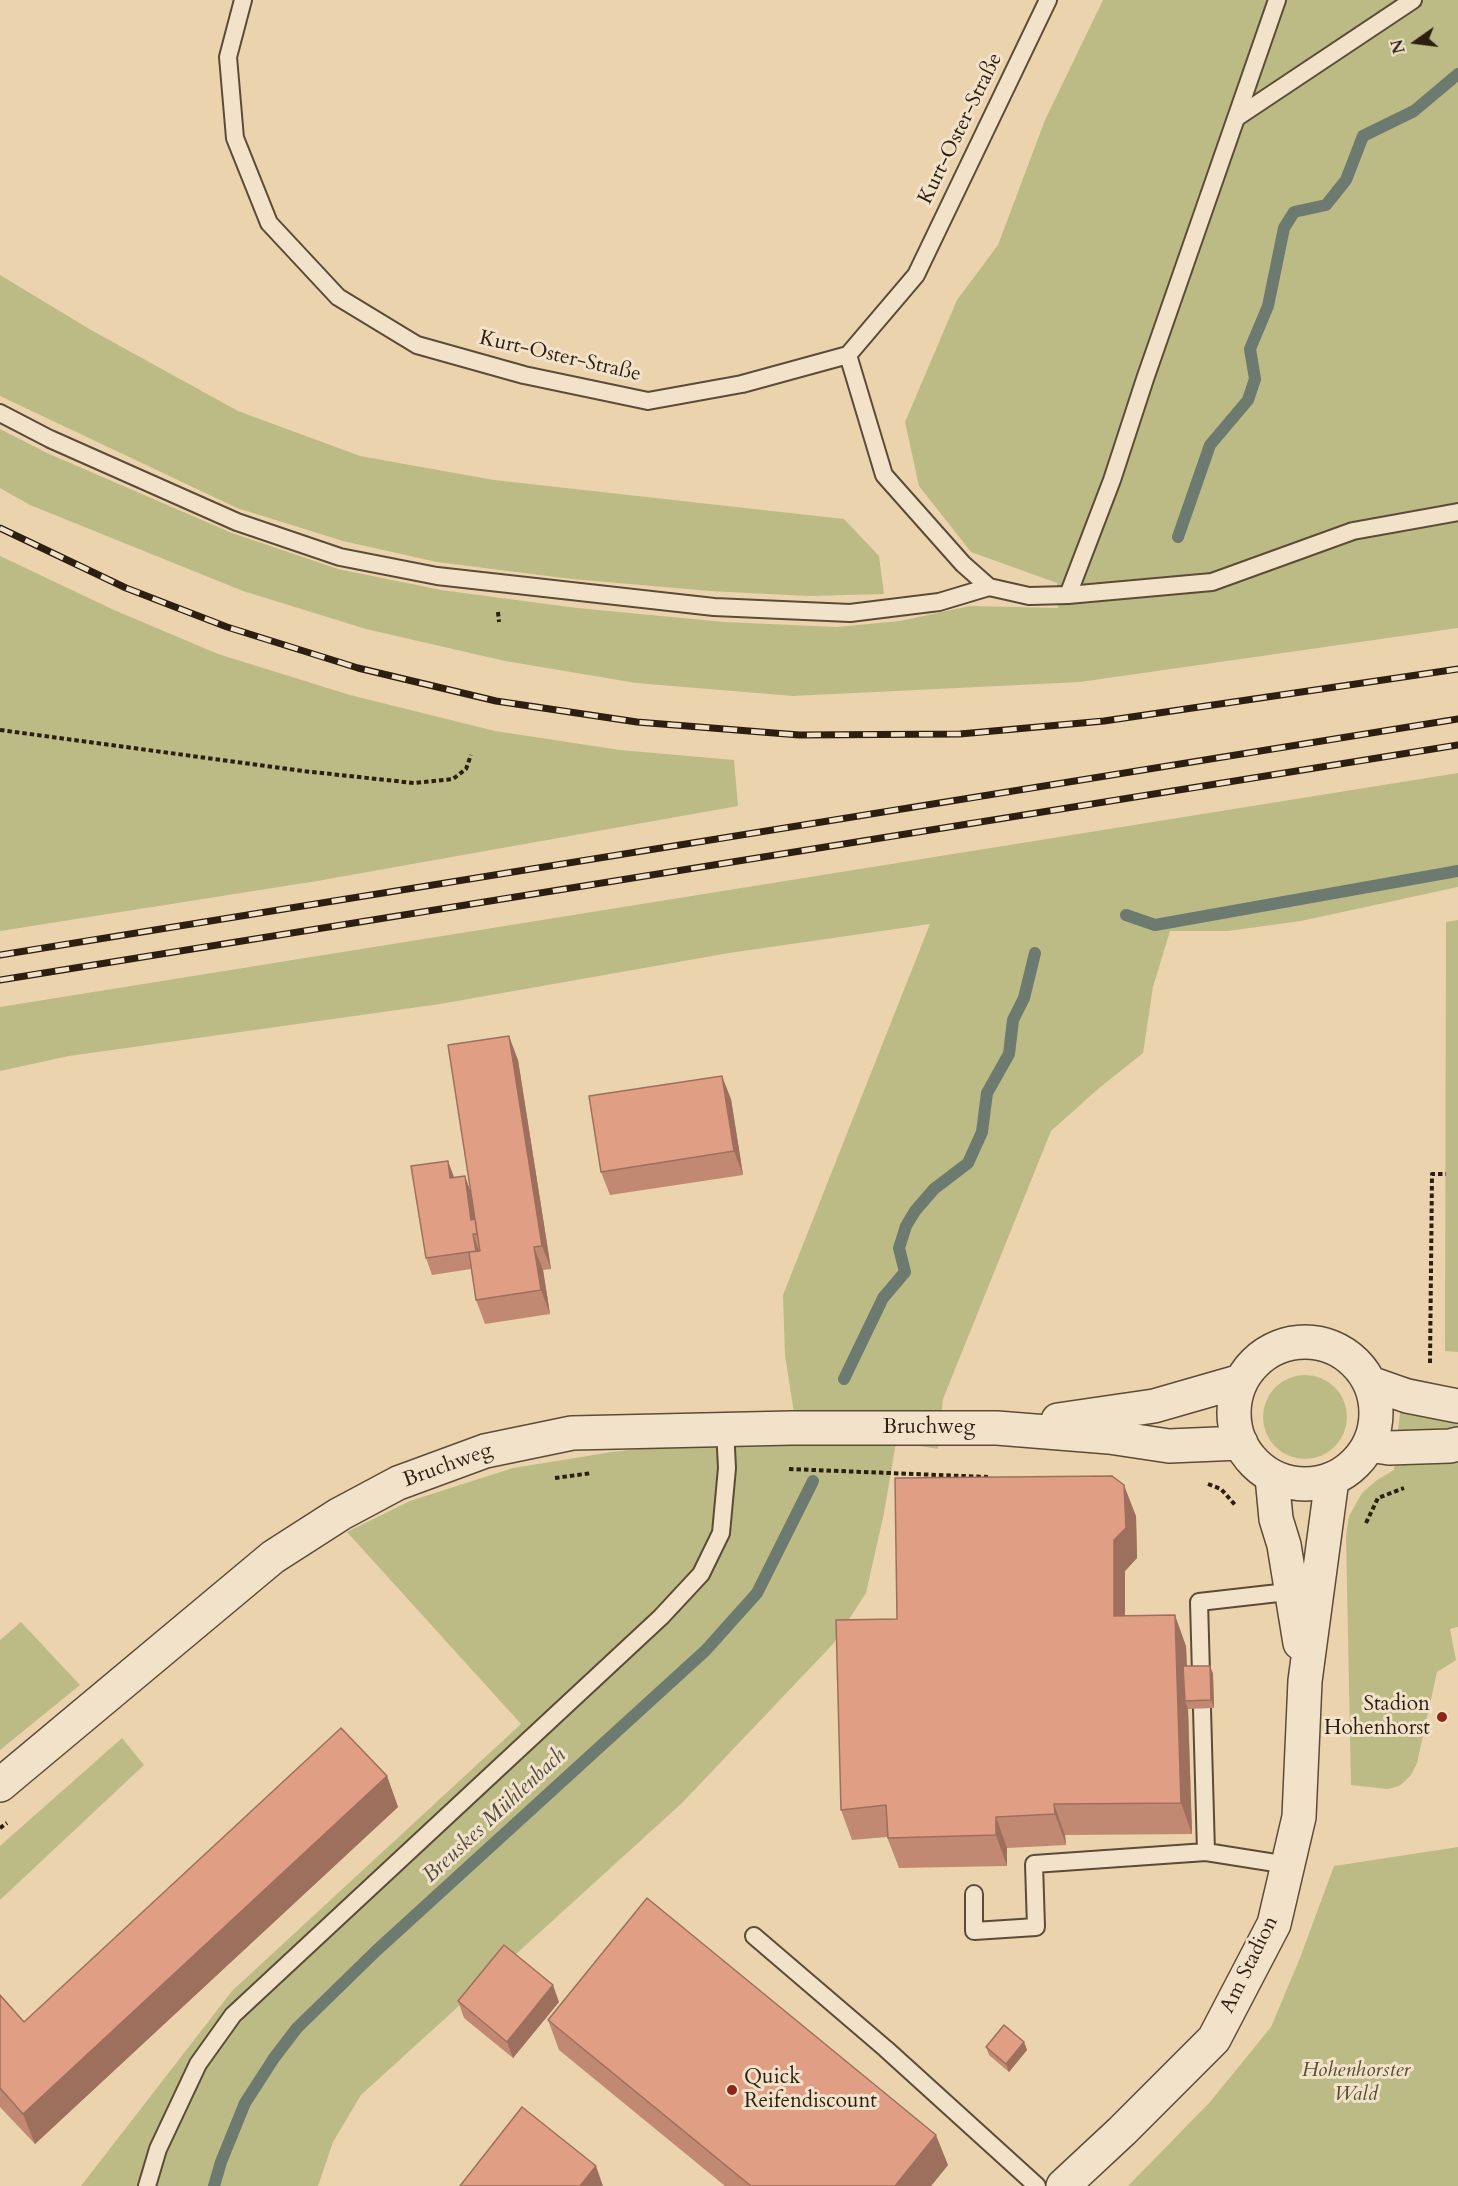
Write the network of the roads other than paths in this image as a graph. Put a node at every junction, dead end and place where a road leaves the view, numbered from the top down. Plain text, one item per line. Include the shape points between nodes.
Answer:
1 (243, 0) edge
2 (1048, 0) edge
3 (1277, 0) edge
4 (1413, 0) edge
5 (1236, 118) junction
6 (848, 355) junction
7 (0, 413) edge
8 (1458, 512) edge
9 (989, 587) junction
10 (1068, 595) junction
11 (1241, 1381) junction
12 (1370, 1383) junction
13 (1458, 1406) edge
14 (997, 1428) junction
15 (725, 1429) junction
16 (1240, 1443) junction
17 (1458, 1444) edge
18 (1369, 1445) junction
19 (1272, 1477) junction
20 (1332, 1479) junction
21 (1306, 1587) junction
22 (0, 1785) edge
23 (1206, 1852) junction
24 (1288, 1865) junction
25 (974, 1894) dead end
26 (754, 1936) dead end
27 (147, 2186) edge
28 (1037, 2186) edge
29 (1063, 2186) edge

1 - 6 lane, Kurt-Oster-Straße via 228,57 235,138 269,223 338,297 417,345 524,375 648,401 742,384
2 - 6 lane, Kurt-Oster-Straße via 916,275
3 - 5 lane
4 - 5 lane
5 - 10 lane via 1112,480
6 - 9 lane via 884,475 963,564
7 - 9 lane via 237,522 340,557 437,576 714,607 850,613 939,602
8 - 10 lane via 1353,531 1212,582
9 - 10 lane via 1029,596
11 - 12 street via 1254,1363 1272,1350 1294,1342 1318,1343 1339,1350 1357,1364
11 - 14 street, Bruchweg via 1154,1407
11 - 16 street via 1235,1402
12 - 13 street via 1407,1396
12 - 18 street via 1376,1425
14 - 15 street, Bruchweg
14 - 16 street, Bruchweg via 1169,1446
15 - 22 street, Bruchweg via 572,1433 485,1451 398,1484 273,1557
15 - 27 lane via 727,1468 721,1533 701,1574 661,1617 233,2014 198,2064 158,2149
16 - 19 street via 1254,1463
17 - 18 street via 1399,1448
18 - 20 street via 1354,1466
19 - 20 street via 1292,1484
19 - 21 street, Am Stadion via 1276,1519 1284,1545
20 - 21 street, Am Stadion via 1322,1546
21 - 23 lane via 1199,1602
21 - 24 street, Am Stadion via 1299,1817
23 - 24 lane
23 - 25 lane via 1034,1864 1036,1927 974,1931
24 - 29 street, Am Stadion via 1274,1924 1214,2039
26 - 28 lane

